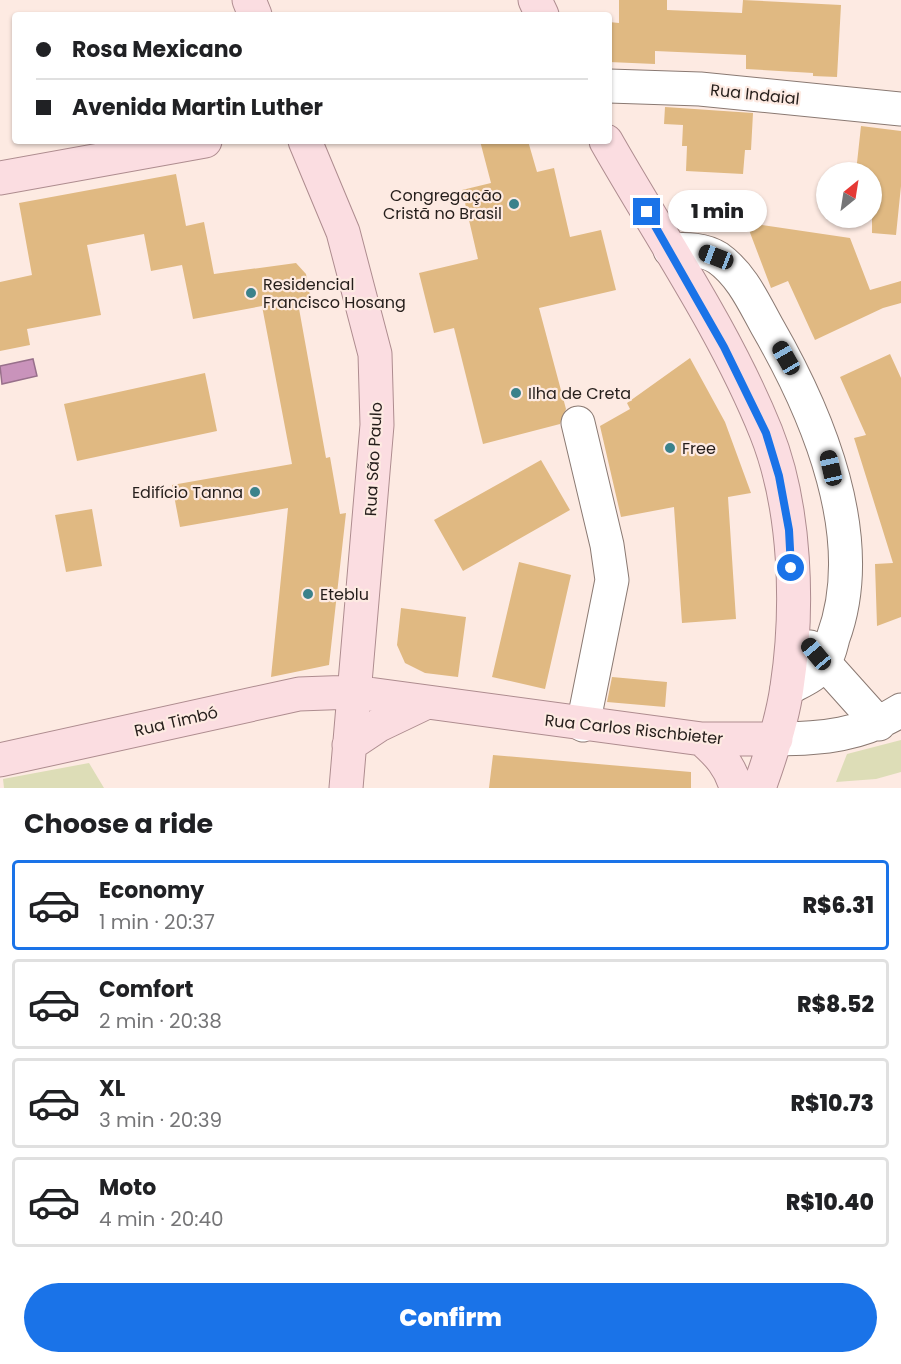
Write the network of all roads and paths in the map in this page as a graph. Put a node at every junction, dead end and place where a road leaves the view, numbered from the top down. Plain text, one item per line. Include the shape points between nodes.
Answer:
1 (612, 86) edge
2 (901, 109) edge
3 (188, 144) edge
4 (306, 144) edge
5 (608, 144) edge
6 (0, 178) edge
7 (670, 250) junction
8 (578, 423) dead end
9 (794, 622) junction
10 (824, 663) junction
11 (787, 689) junction
12 (354, 692) junction
13 (425, 703) junction
14 (890, 717) edge
15 (583, 725) junction
16 (702, 739) junction
17 (776, 739) junction
18 (349, 745) junction
19 (0, 760) edge
20 (346, 788) edge
21 (736, 788) edge
22 (759, 788) edge

1 - 2 street, Rua Indaial via 700,89
3 - 6 main road
4 - 12 main road, Rua São Paulo via 343,232 375,354 377,425
5 - 7 main road
7 - 9 main road via 766,433 789,530
7 - 10 street via 701,251 732,270 786,358 826,448 841,510 847,591
8 - 15 street via 612,580
9 - 10 street, Rua Carlos Rischbieter
9 - 11 main road
10 - 11 street
10 - 14 street, Rua Carlos Rischbieter
11 - 17 main road
12 - 13 main road, Rua Carlos Rischbieter
12 - 18 main road, Rua São Paulo
12 - 19 main road, Rua Timbó via 299,694
13 - 15 main road, Rua Carlos Rischbieter
13 - 18 main road
14 - 17 street, Rua Carlos Rischbieter via 820,739
15 - 16 main road, Rua Carlos Rischbieter
16 - 17 main road, Rua Carlos Rischbieter
16 - 21 main road via 733,774
17 - 22 main road
18 - 20 main road, Rua São Paulo

